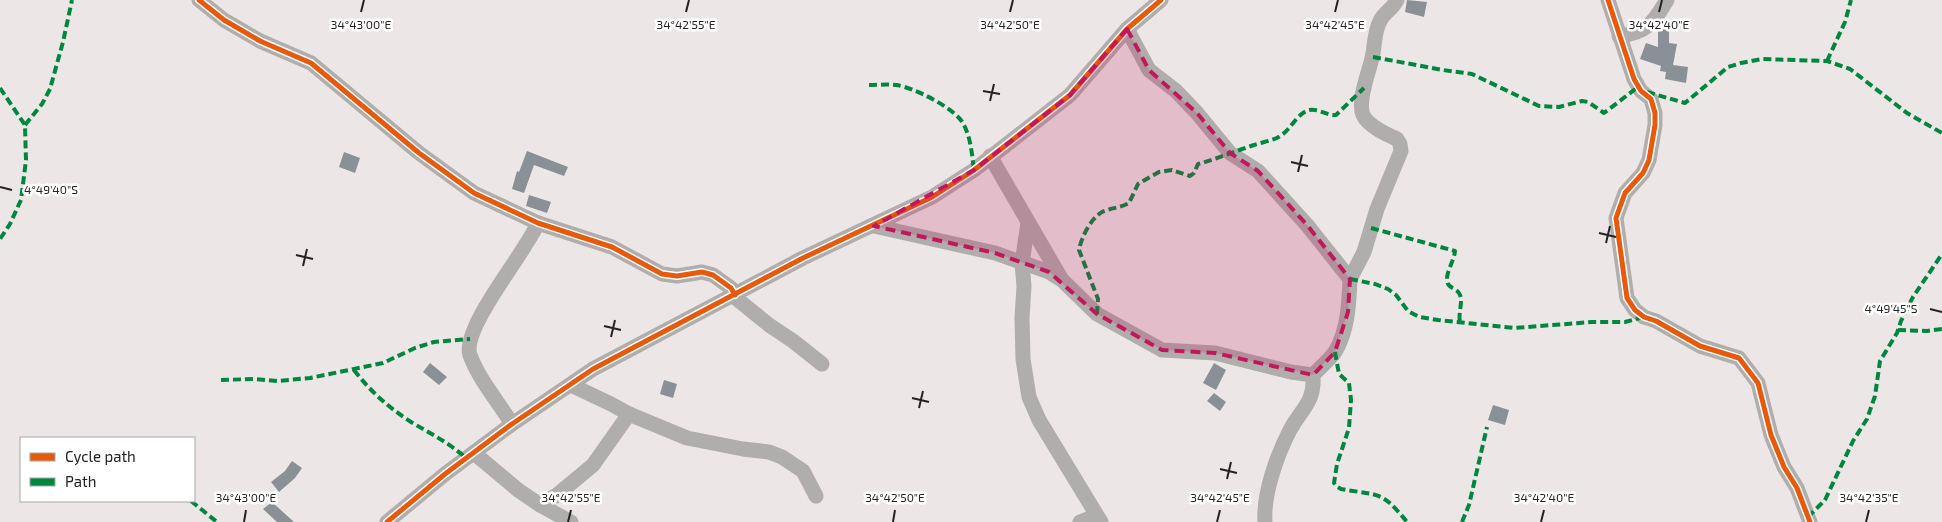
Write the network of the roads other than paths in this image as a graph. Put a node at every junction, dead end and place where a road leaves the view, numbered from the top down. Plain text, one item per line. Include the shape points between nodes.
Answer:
1 (199, 0) edge
2 (1161, 0) edge
3 (1397, 0) edge
4 (1608, 0) edge
5 (1667, 0) edge
6 (1127, 30) junction
7 (1619, 36) junction
8 (990, 156) junction
9 (1028, 223) junction
10 (538, 224) junction
11 (874, 226) junction
12 (1022, 263) junction
13 (1350, 279) junction
14 (1062, 280) junction
15 (734, 295) junction
16 (822, 364) dead end
17 (1313, 375) junction
18 (570, 385) junction
19 (629, 414) junction
20 (512, 424) junction
21 (474, 453) junction
22 (816, 496) dead end
23 (540, 505) junction
24 (1098, 519) edge
25 (387, 522) edge
26 (571, 522) edge
27 (1080, 522) edge
28 (1265, 522) edge
29 (1810, 522) edge

1 - 10 street via 224,20 260,41 311,63 419,153 474,193
2 - 6 street
3 - 13 street via 1378,26 1362,110 1367,120 1397,139 1400,151 1364,252
4 - 7 street
5 - 7 street via 1645,28 1636,34
6 - 8 street via 1070,95
6 - 13 street via 1149,70 1198,113 1230,153 1258,171
7 - 29 street via 1634,79 1653,103 1656,119 1649,160 1643,173 1625,193 1616,218 1627,298 1644,317 1700,346 1743,361 1758,383 1784,467 1797,488
8 - 9 street
8 - 11 street via 932,197
9 - 12 street
9 - 14 street
10 - 15 street via 612,247 662,274 677,276 702,272 713,275 731,288
10 - 20 street via 484,311 468,346 477,369
11 - 12 street via 995,253
11 - 15 street via 803,258
12 - 14 street
12 - 24 street via 1023,359 1029,396 1039,420
13 - 17 street via 1348,312 1335,352
14 - 17 street via 1097,314 1162,350 1215,353
15 - 16 street
15 - 18 street
17 - 28 street via 1314,389 1290,430 1264,504
18 - 19 street
18 - 20 street
19 - 22 street via 687,438 782,457 803,471
19 - 23 street via 593,465 558,495
20 - 21 street
21 - 23 street
21 - 25 street
23 - 26 street
24 - 27 street

